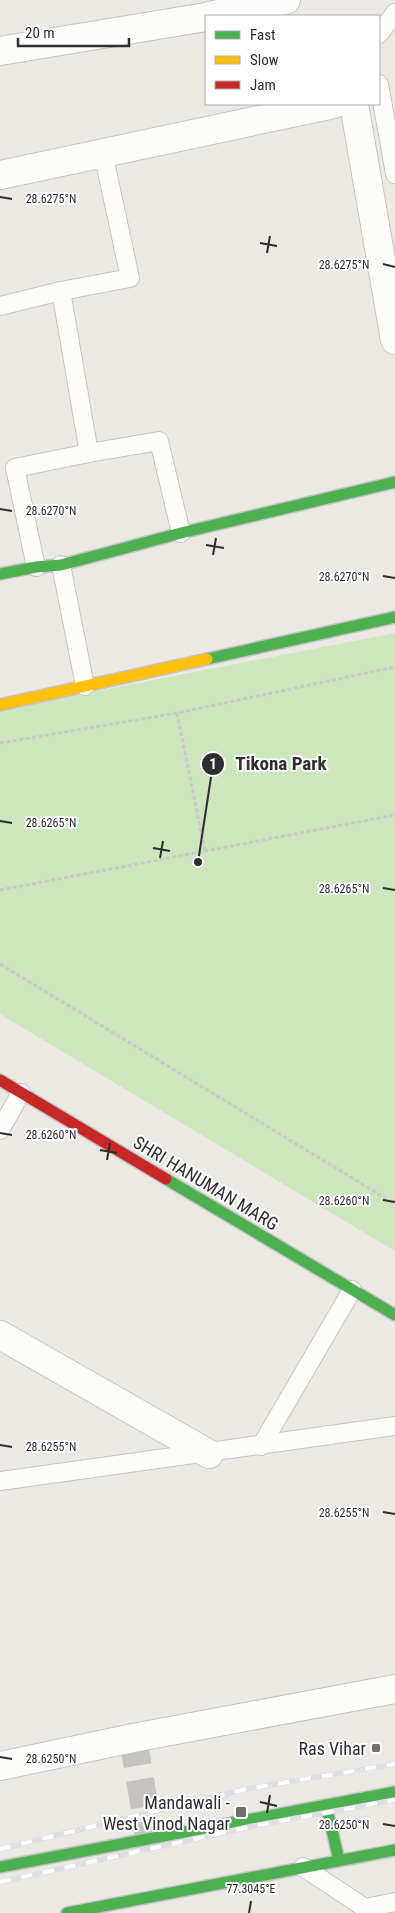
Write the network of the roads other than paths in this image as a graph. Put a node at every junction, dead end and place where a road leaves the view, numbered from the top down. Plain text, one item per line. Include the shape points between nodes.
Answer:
1 (286, 0) edge
2 (395, 13) edge
3 (212, 15) edge
4 (205, 16) edge
5 (380, 33) edge
6 (0, 51) edge
7 (380, 90) edge
8 (329, 105) edge
9 (354, 105) edge
10 (103, 153) junction
11 (395, 174) edge
12 (0, 175) edge
13 (61, 291) junction
14 (0, 306) edge
15 (395, 340) edge
16 (89, 453) junction
17 (395, 482) edge
18 (181, 533) junction
19 (62, 565) junction
20 (36, 567) junction
21 (0, 574) edge
22 (395, 617) edge
23 (85, 686) junction
24 (0, 705) edge
25 (0, 1080) edge
26 (21, 1093) junction
27 (0, 1130) edge
28 (352, 1290) junction
29 (395, 1315) edge
30 (0, 1334) edge
31 (395, 1426) edge
32 (261, 1446) junction
33 (209, 1454) junction
34 (0, 1481) edge
35 (395, 1689) edge
36 (0, 1766) edge
37 (395, 1792) edge
38 (326, 1805) junction
39 (395, 1850) edge
40 (340, 1860) junction
41 (0, 1867) edge
42 (303, 1868) junction
43 (395, 1902) edge
44 (67, 1913) edge

1 - 3 street
2 - 5 lane
4 - 6 street
7 - 11 lane
8 - 10 street
9 - 15 street
10 - 12 street
10 - 13 lane via 130,278
13 - 14 lane
13 - 16 lane
16 - 18 lane via 159,441
16 - 20 lane via 15,468
17 - 18 street
18 - 19 street
19 - 20 street
19 - 23 lane
20 - 21 street
22 - 23 street
23 - 24 street
25 - 26 street, SHRI HANUMAN MARG
26 - 27 lane
26 - 28 street, SHRI HANUMAN MARG
28 - 29 street, SHRI HANUMAN MARG
28 - 32 lane
30 - 33 street
31 - 32 lane
32 - 33 lane
33 - 34 lane
35 - 36 street
37 - 38 street
38 - 40 street
38 - 41 street
39 - 40 street
40 - 42 street
42 - 43 lane via 365,1908
42 - 44 street

